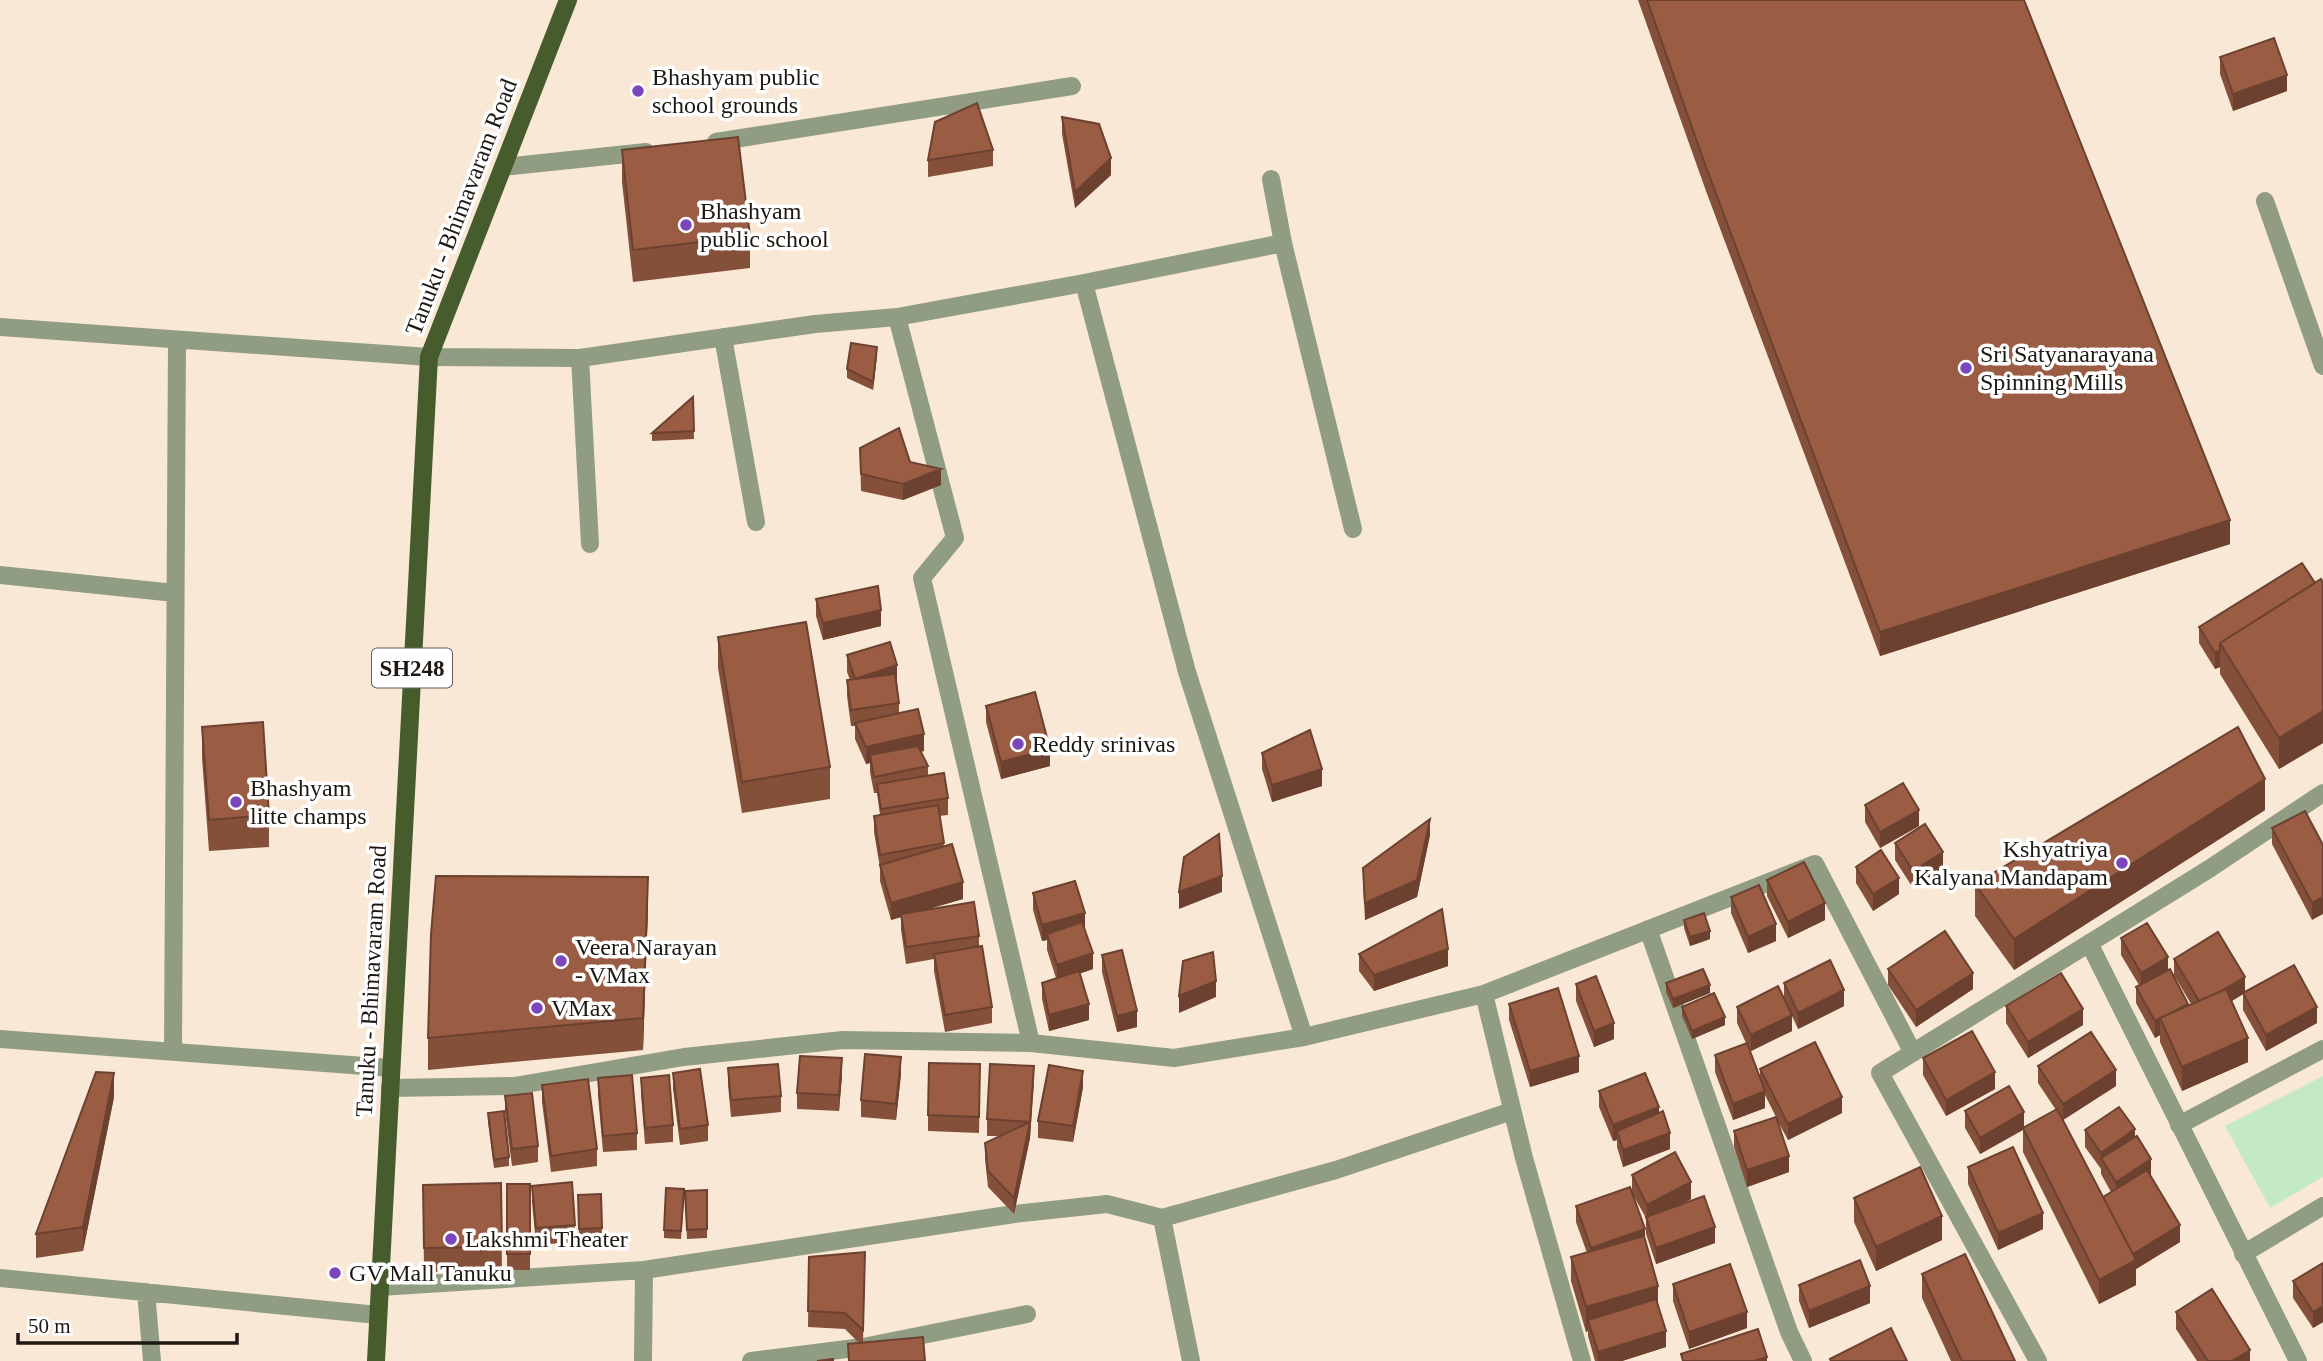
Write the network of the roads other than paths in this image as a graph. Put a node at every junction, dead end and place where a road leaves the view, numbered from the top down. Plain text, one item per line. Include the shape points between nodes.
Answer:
1 (568, 0) edge
2 (1072, 86) dead end
3 (704, 144) edge
4 (663, 150) edge
5 (503, 167) junction
6 (1271, 179) dead end
7 (2265, 201) dead end
8 (1283, 243) junction
9 (1084, 284) junction
10 (897, 317) junction
11 (0, 327) edge
12 (723, 337) junction
13 (177, 340) junction
14 (429, 357) junction
15 (580, 358) junction
16 (2323, 366) edge
17 (756, 522) dead end
18 (1353, 529) dead end
19 (590, 544) dead end
20 (0, 575) edge
21 (175, 593) junction
22 (2323, 793) edge
23 (1648, 929) junction
24 (2089, 943) junction
25 (1484, 994) junction
26 (1304, 1037) junction
27 (0, 1039) edge
28 (1031, 1043) junction
29 (2323, 1049) edge
30 (173, 1052) junction
31 (1913, 1053) junction
32 (391, 1068) junction
33 (390, 1088) junction
34 (1513, 1111) junction
35 (2179, 1125) junction
36 (2323, 1206) edge
37 (1162, 1218) junction
38 (2243, 1254) junction
39 (644, 1270) junction
40 (0, 1278) edge
41 (380, 1287) junction
42 (146, 1292) junction
43 (1027, 1314) dead end
44 (378, 1315) junction
45 (152, 1361) edge
46 (376, 1361) edge
47 (643, 1361) edge
48 (751, 1361) edge
49 (1191, 1361) edge
50 (1583, 1361) edge
51 (1803, 1361) edge
52 (2038, 1361) edge
53 (2298, 1361) edge

1 - 5 main road, Tanuku - Bhimavaram Road / SH248
2 - 3 street
4 - 5 street
5 - 14 main road, Tanuku - Bhimavaram Road / SH248
6 - 8 street
7 - 16 street
8 - 9 street
8 - 18 street
9 - 10 street
9 - 26 street via 1187,672
10 - 12 street
10 - 28 street via 955,538 922,578
11 - 13 street
12 - 15 street
12 - 17 street
13 - 14 street
13 - 21 street
14 - 15 street
14 - 32 main road, Tanuku - Bhimavaram Road / SH248
15 - 19 street
20 - 21 street
21 - 30 street
22 - 24 street
23 - 25 street
23 - 31 street via 1815,863
23 - 51 street
24 - 31 street
24 - 35 street
25 - 26 street
25 - 34 street
26 - 28 street via 1174,1058
27 - 30 street
28 - 33 street via 843,1040 684,1057 514,1086
29 - 35 street
30 - 32 street
31 - 52 street via 1880,1073
32 - 33 main road, Tanuku - Bhimavaram Road / SH248
33 - 41 main road, Tanuku - Bhimavaram Road / SH248
34 - 37 street via 1336,1171
34 - 50 street
35 - 38 street
36 - 38 street
37 - 39 street via 1107,1204
37 - 49 street
38 - 53 street
39 - 41 street
39 - 47 street
40 - 42 street
41 - 44 main road, Tanuku - Bhimavaram Road / SH248
42 - 44 street
42 - 45 street
43 - 48 street via 863,1347
44 - 46 main road, Tanuku - Bhimavaram Road / SH248

